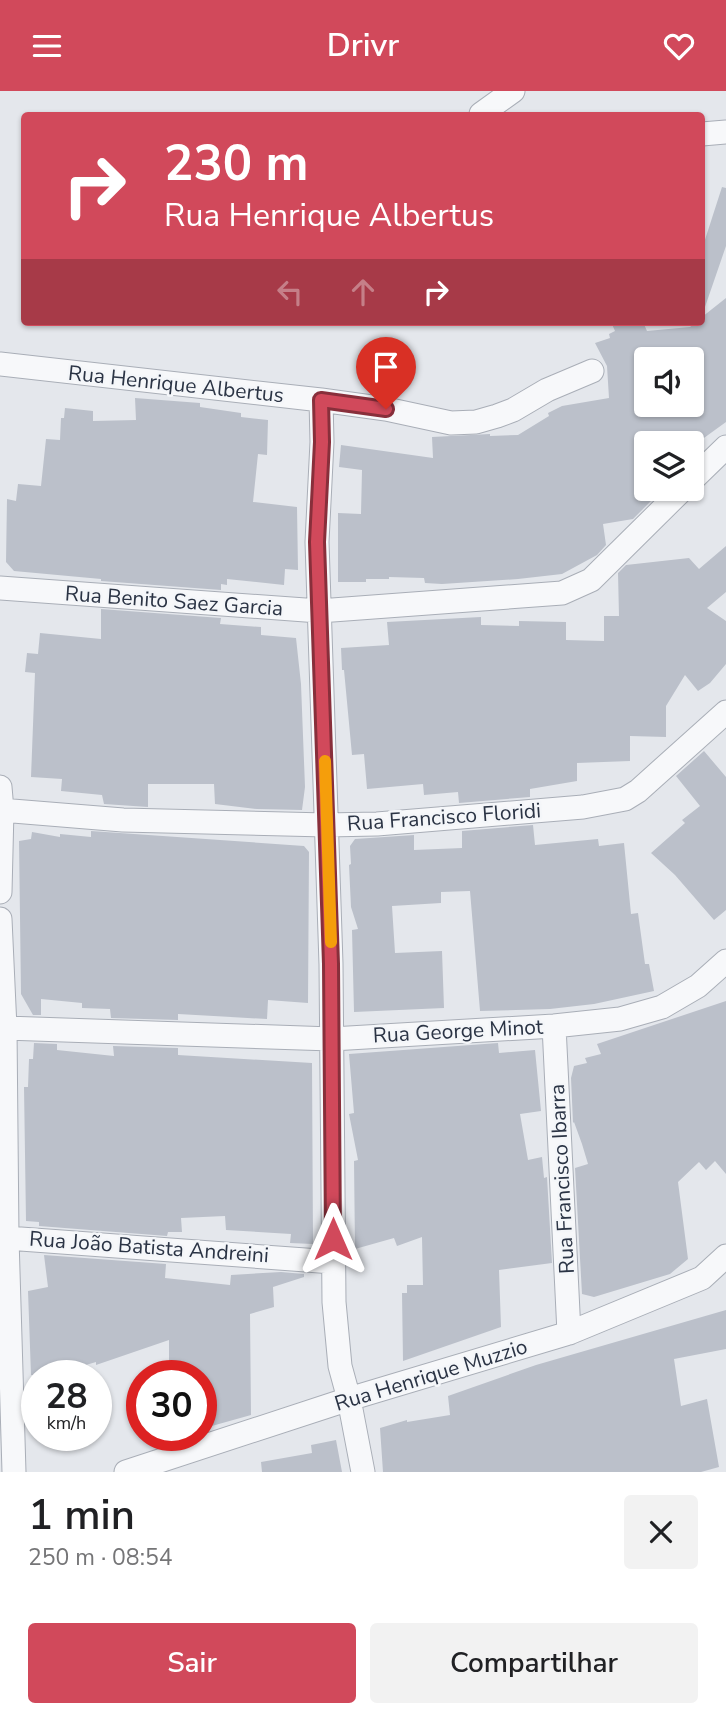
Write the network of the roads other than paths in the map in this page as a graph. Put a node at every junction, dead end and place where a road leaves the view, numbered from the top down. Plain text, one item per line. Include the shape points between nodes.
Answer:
1 (513, 91) edge
2 (484, 112) edge
3 (726, 132) edge
4 (705, 134) edge
5 (0, 364) edge
6 (592, 371) dead end
7 (321, 400) junction
8 (726, 447) edge
9 (704, 468) edge
10 (671, 501) edge
11 (0, 588) edge
12 (319, 611) junction
13 (726, 712) edge
14 (1, 802) edge
15 (327, 825) junction
16 (0, 892) edge
17 (0, 919) edge
18 (726, 961) edge
19 (554, 1025) junction
20 (5, 1028) junction
21 (332, 1039) junction
22 (7, 1238) junction
23 (726, 1257) edge
24 (333, 1262) junction
25 (569, 1332) junction
26 (349, 1399) junction
27 (14, 1472) edge
28 (126, 1472) edge
29 (363, 1472) edge

1 - 2 street
3 - 4 street
5 - 7 street, Rua Henrique Albertus
6 - 7 street, Rua Henrique Albertus via 513,410 476,422 451,423
7 - 12 street
8 - 9 street
10 - 12 street, Rua Benito Saez Garcia via 591,580 562,593
11 - 12 street, Rua Benito Saez Garcia
12 - 15 street
13 - 15 street, Rua Francisco Floridi via 625,799 583,807
14 - 15 street, Rua Francisco Floridi via 123,820
14 - 16 street
15 - 21 street
17 - 20 street
18 - 19 street, Rua George Minot via 698,986 662,1007 620,1019
19 - 21 street, Rua George Minot
19 - 25 street, Rua Francisco Ibarra
20 - 21 street, Rua George Minot
20 - 22 street
21 - 24 street
22 - 24 street, Rua João Batista Andreini
22 - 27 street
23 - 25 street, Rua Henrique Muzzio via 702,1278
24 - 26 street via 340,1366
25 - 26 street, Rua Henrique Muzzio
26 - 28 street, Rua Henrique Muzzio
26 - 29 street

